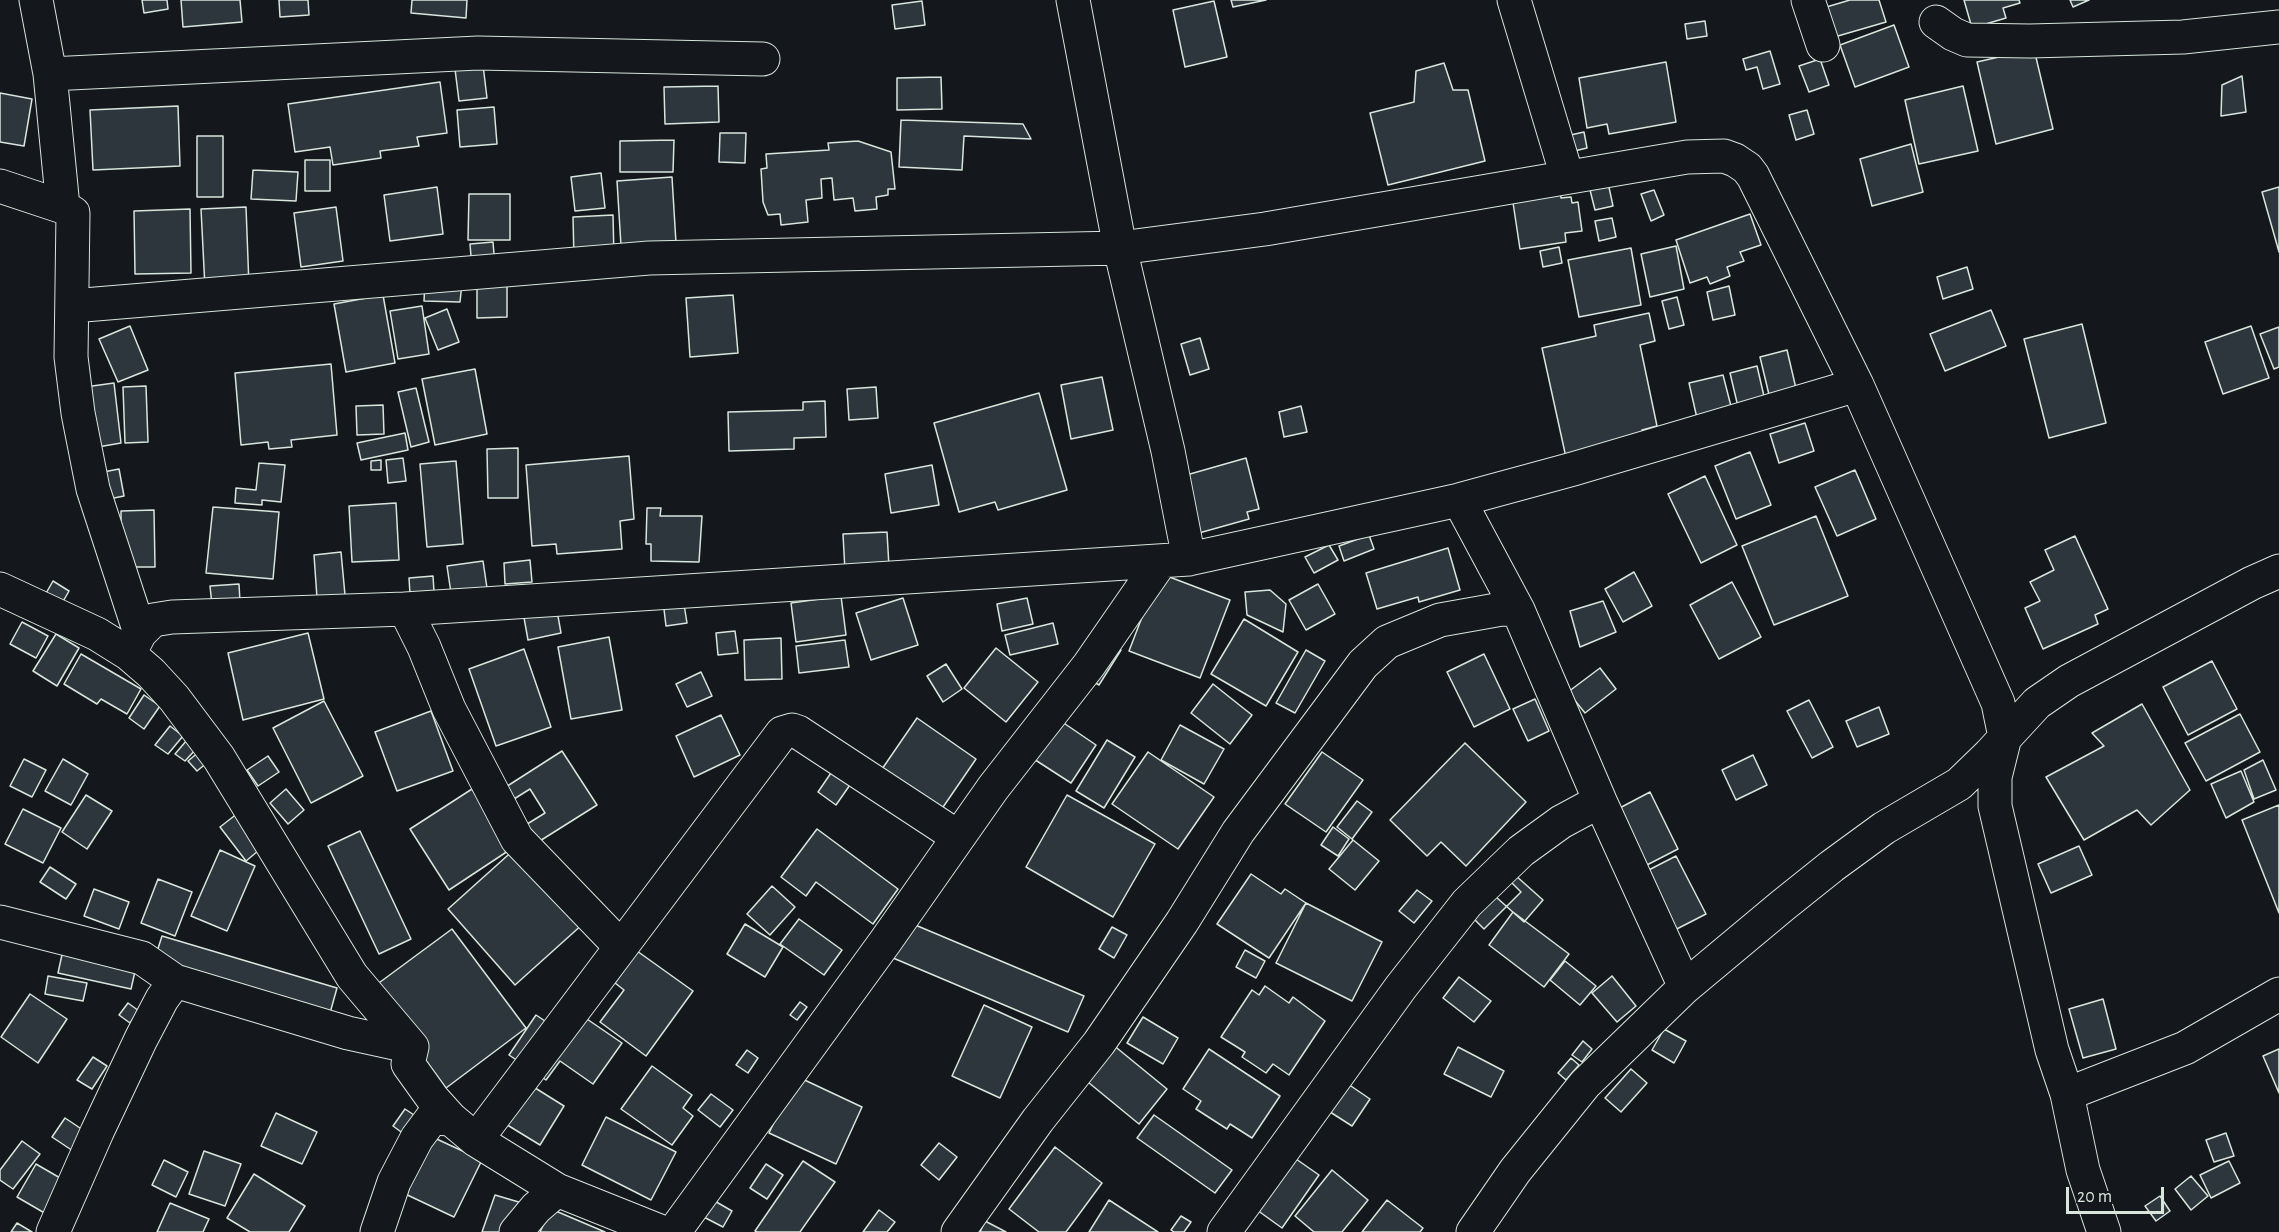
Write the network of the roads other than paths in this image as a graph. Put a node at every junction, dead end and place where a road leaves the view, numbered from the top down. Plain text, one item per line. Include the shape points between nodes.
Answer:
1 (36, 0) edge
2 (1073, 0) edge
3 (1514, 0) edge
4 (1808, 0) edge
5 (1936, 22) dead end
6 (2279, 27) edge
7 (1823, 45) dead end
8 (763, 59) dead end
9 (50, 74) junction
10 (1567, 176) junction
11 (0, 186) edge
12 (63, 207) junction
13 (1120, 248) junction
14 (72, 306) junction
15 (1857, 384) junction
16 (1459, 500) junction
17 (1175, 560) junction
18 (2279, 571) edge
19 (0, 589) edge
20 (405, 609) junction
21 (1518, 610) junction
22 (134, 644) junction
23 (2005, 737) junction
24 (1600, 801) junction
25 (958, 837) junction
26 (0, 922) edge
27 (620, 946) junction
28 (175, 981) junction
29 (1685, 987) junction
30 (2279, 994) edge
31 (412, 1047) junction
32 (2067, 1094) junction
33 (451, 1119) junction
34 (476, 1140) junction
35 (557, 1190) junction
36 (53, 1232) edge
37 (377, 1232) edge
38 (516, 1232) edge
39 (662, 1232) edge
40 (674, 1232) edge
41 (957, 1232) edge
42 (1224, 1232) edge
43 (1473, 1232) edge
44 (2104, 1232) edge

1 - 9 street
2 - 13 street
3 - 10 street
4 - 7 street
5 - 6 street via 1967,40 2030,41 2183,37
8 - 9 street via 478,53
9 - 12 street
10 - 13 street via 1265,229
10 - 15 street via 1687,157 1724,156 1747,168
11 - 12 street
12 - 14 street via 73,213
13 - 14 street via 649,258
13 - 17 street via 1168,451
14 - 22 street via 71,357 78,413
15 - 16 street
15 - 23 street via 1998,703
16 - 17 street
16 - 21 street
17 - 20 street
17 - 25 street
18 - 23 street via 2069,681 2037,703
19 - 22 street via 87,630
20 - 22 street via 172,617 153,620
20 - 27 street via 453,718 517,839
21 - 24 street
21 - 41 street via 1502,609 1440,620 1387,642 1363,664 1238,832 1106,1034
22 - 31 street via 151,674 219,758 352,976
23 - 29 street via 1959,784 1884,828 1832,866
23 - 32 street via 1995,777 1995,806 2031,968
24 - 29 street
24 - 42 street via 1561,822 1521,851 1467,903 1401,987
25 - 27 street via 798,732 787,731
25 - 40 street
26 - 28 street via 142,958
27 - 34 street
28 - 31 street via 348,1033
28 - 36 street via 141,1039
29 - 43 street via 1585,1084 1515,1171
30 - 32 street via 2185,1048
31 - 33 street via 408,1064
32 - 44 street via 2083,1170
33 - 34 street
33 - 37 street via 432,1118 417,1138 394,1182
34 - 35 street
35 - 38 street
35 - 39 street

